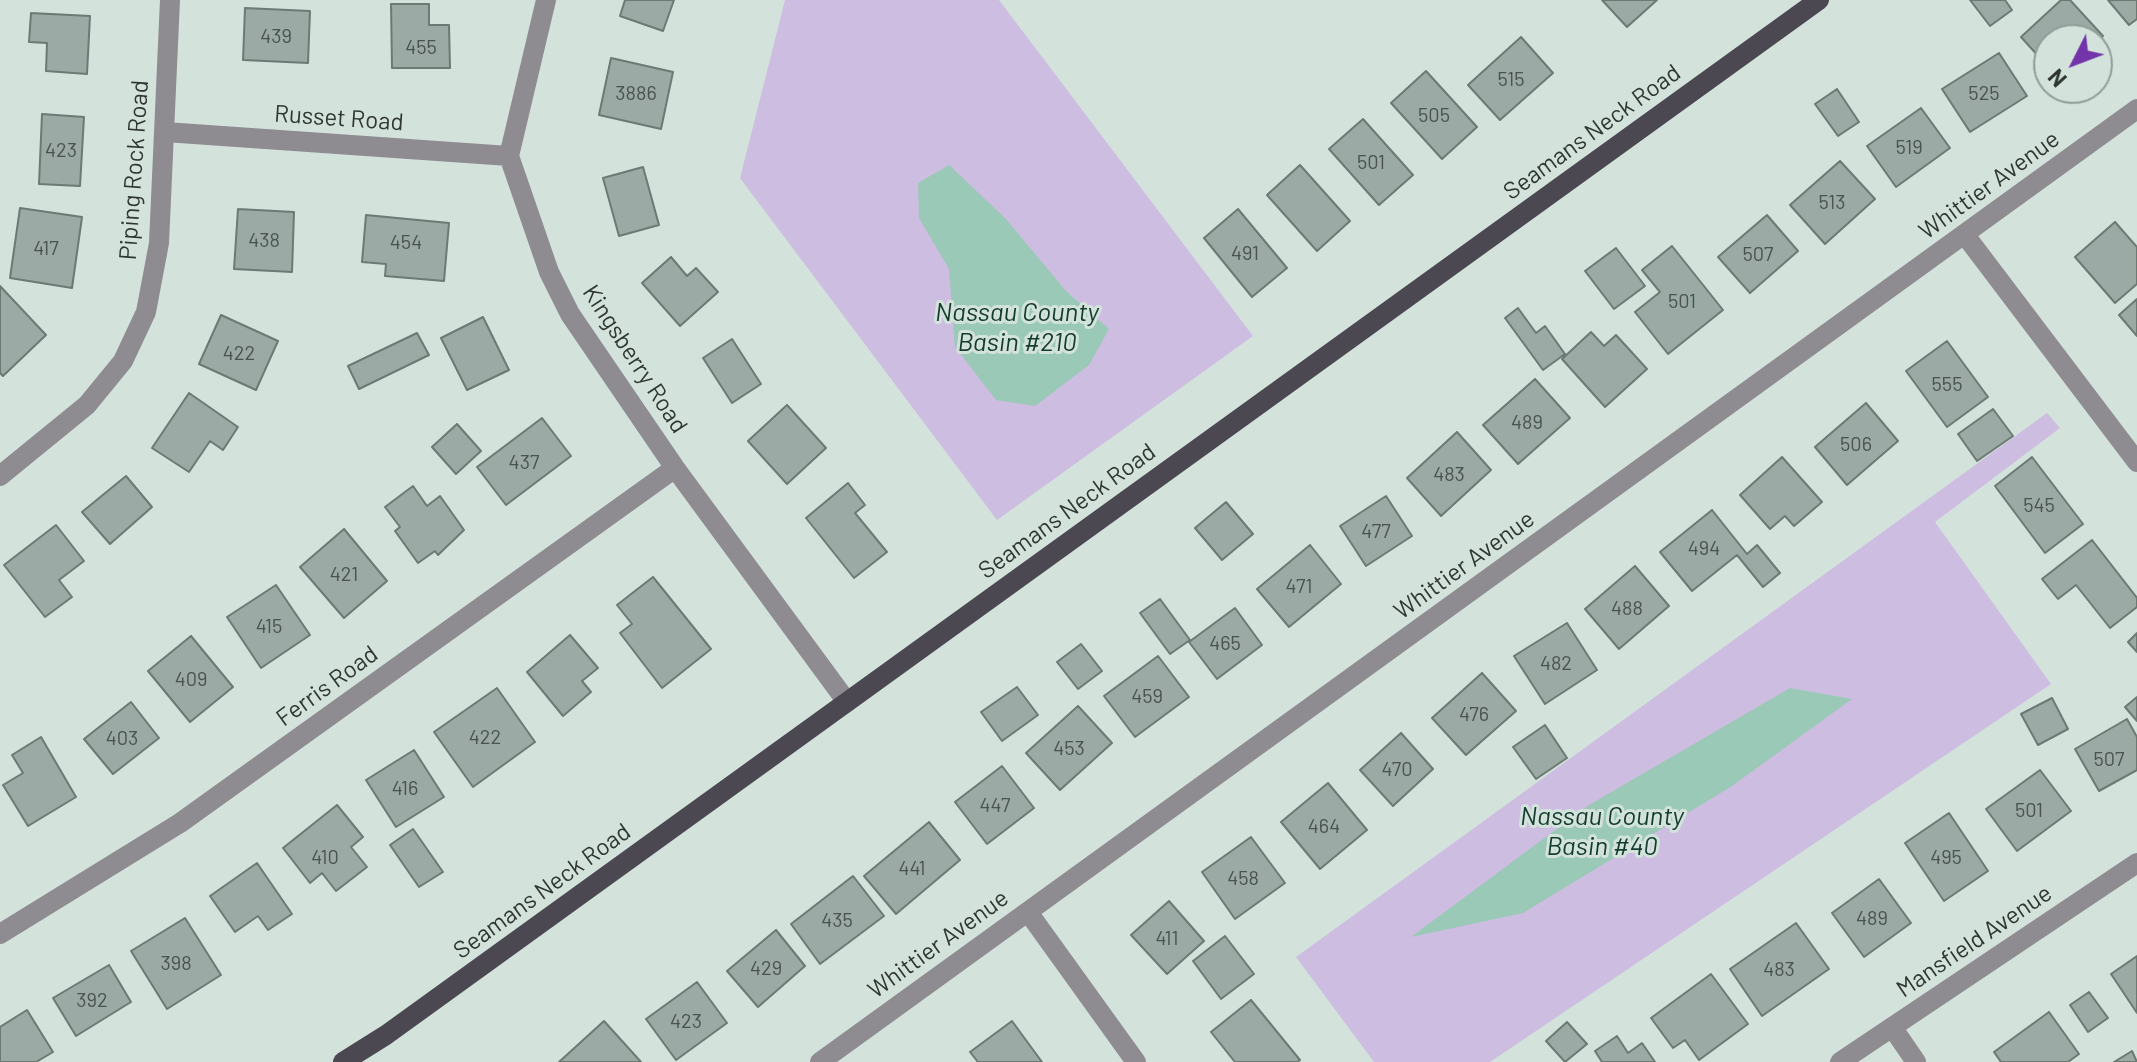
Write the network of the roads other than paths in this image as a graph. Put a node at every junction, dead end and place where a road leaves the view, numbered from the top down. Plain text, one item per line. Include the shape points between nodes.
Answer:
1 (170, 0) edge
2 (546, 0) edge
3 (1819, 0) edge
4 (2137, 109) edge
5 (165, 132) junction
6 (509, 156) junction
7 (1965, 235) junction
8 (2137, 462) edge
9 (675, 468) junction
10 (0, 476) edge
11 (847, 702) junction
12 (2137, 863) edge
13 (1028, 912) junction
14 (0, 934) edge
15 (1892, 1027) junction
16 (343, 1062) edge
17 (820, 1062) edge
18 (1136, 1062) edge
19 (1840, 1062) edge
20 (1916, 1062) edge

1 - 5 street, Piping Rock Road
2 - 6 street
3 - 11 main road, Seamans Neck Road
4 - 7 street, Whittier Avenue
5 - 6 street, Russet Road
5 - 10 street, Piping Rock Road via 159,243 146,312 123,361 87,405
6 - 9 street, Kingsberry Road via 549,272 570,314
7 - 8 street
7 - 13 street, Whittier Avenue
9 - 11 street, Kingsberry Road
9 - 14 street, Ferris Road via 180,823
11 - 16 main road, Seamans Neck Road
12 - 15 street, Mansfield Avenue
13 - 17 street, Whittier Avenue
13 - 18 street
15 - 19 street, Mansfield Avenue
15 - 20 street

